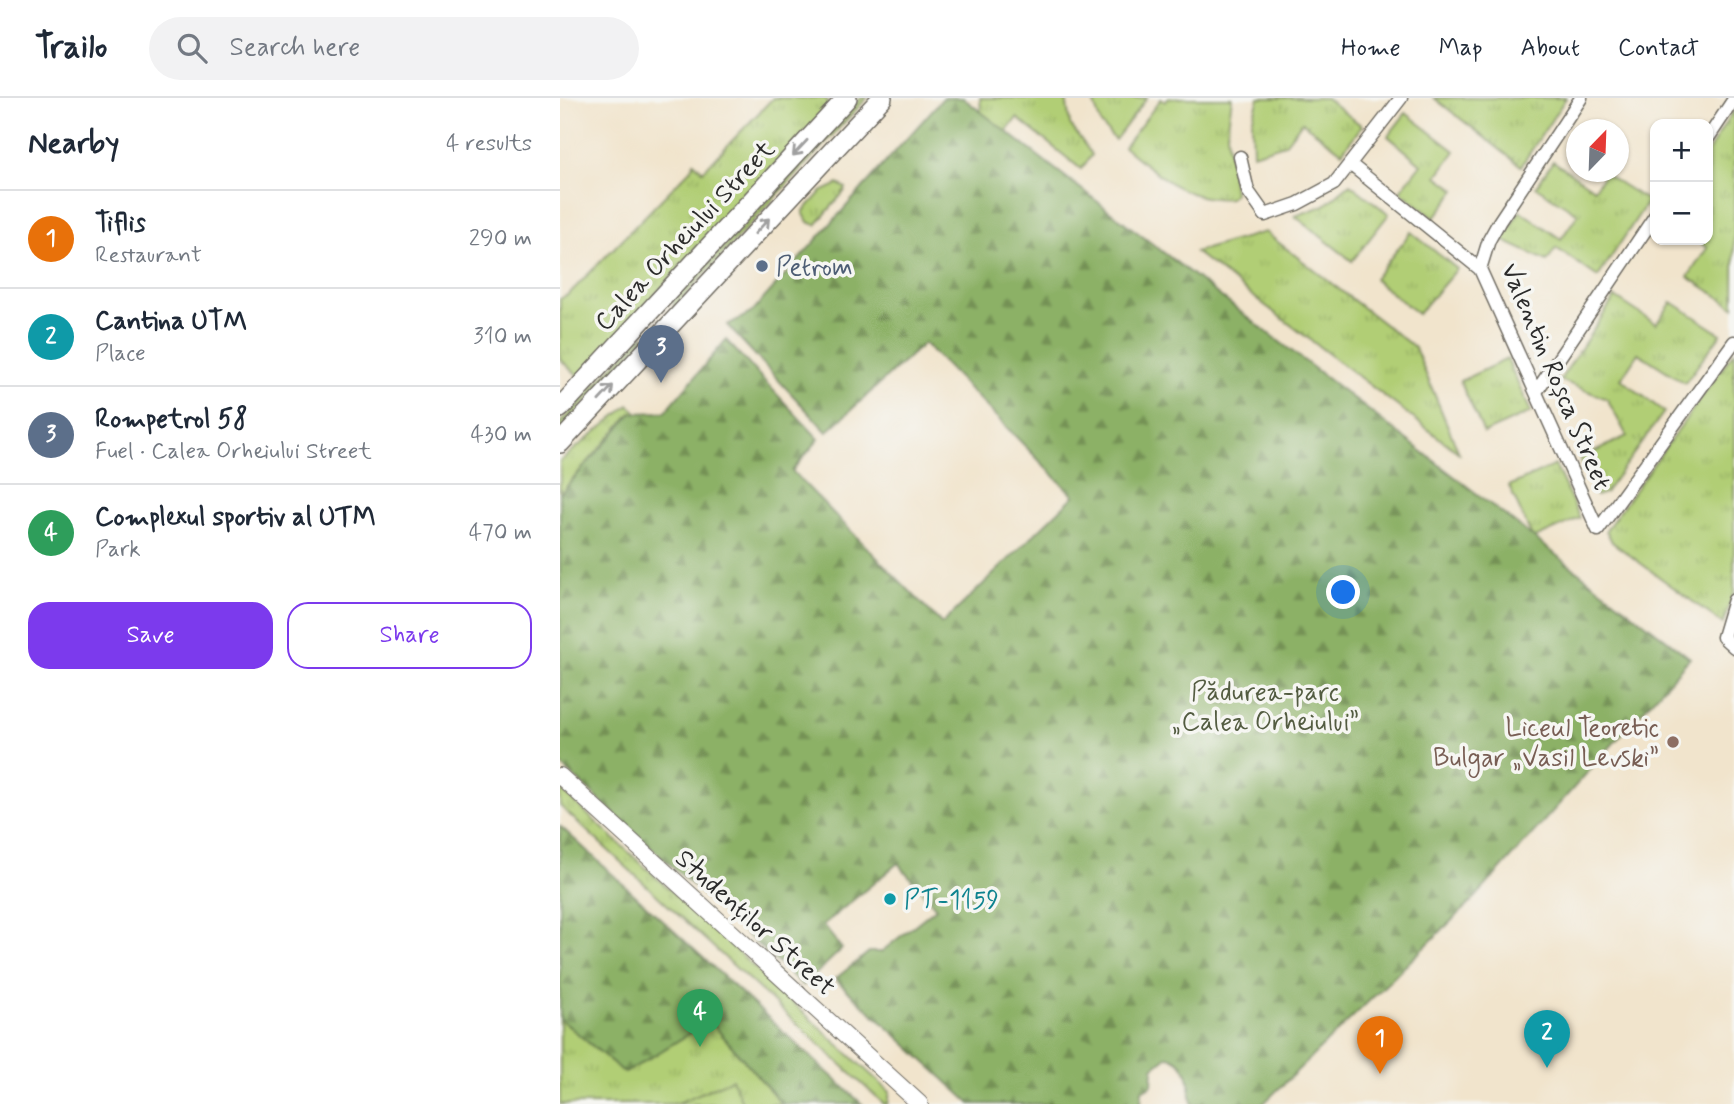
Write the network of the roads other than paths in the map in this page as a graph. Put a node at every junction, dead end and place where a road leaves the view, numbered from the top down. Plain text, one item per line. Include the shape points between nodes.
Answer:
1 (846, 98) edge
2 (882, 98) edge
3 (1401, 98) edge
4 (1581, 98) edge
5 (1734, 99) edge
6 (1713, 130) edge
7 (1240, 158) dead end
8 (1350, 164) junction
9 (1650, 223) edge
10 (1480, 269) junction
11 (652, 309) junction
12 (669, 325) junction
13 (1734, 342) edge
14 (1536, 392) junction
15 (560, 408) edge
16 (560, 443) edge
17 (1734, 600) edge
18 (1734, 647) edge
19 (560, 776) edge
20 (920, 1104) edge

1 -> 11 highway, Calea Orheiului Street
12 -> 2 highway, Calea Orheiului Street
3 - 8 street
4 - 10 street, Valentin Roșca Street via 1499,222
5 - 6 street
7 - 8 street via 1248,191 1265,215 1320,193
8 - 10 street
9 - 14 street
10 - 14 street, Valentin Roșca Street
11 - 12 highway
11 - 15 highway, Calea Orheiului Street
16 -> 12 highway, Calea Orheiului Street
13 - 14 street, Valentin Roșca Street via 1598,530
17 - 18 street via 1723,637
19 - 20 main road, Studenților Street

